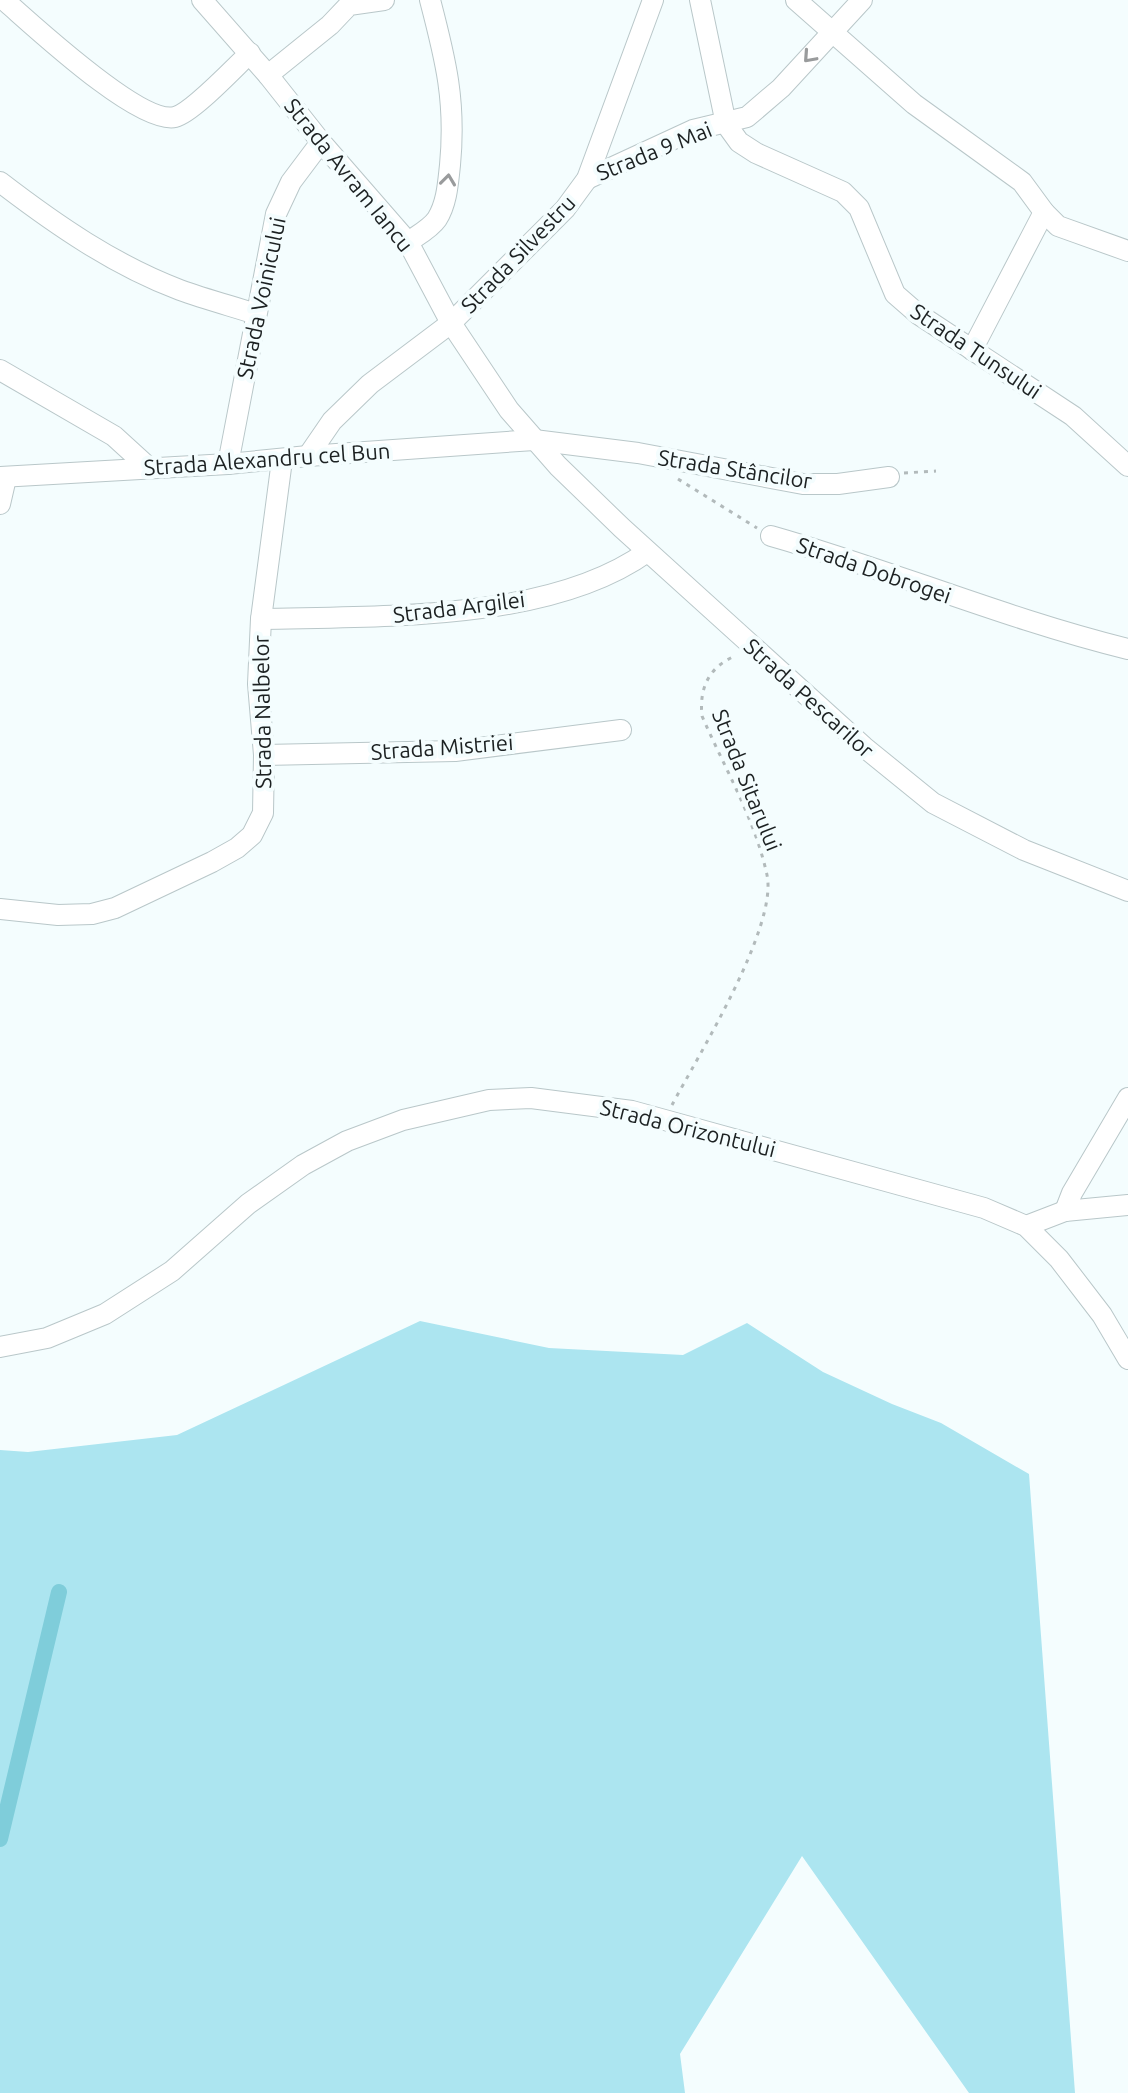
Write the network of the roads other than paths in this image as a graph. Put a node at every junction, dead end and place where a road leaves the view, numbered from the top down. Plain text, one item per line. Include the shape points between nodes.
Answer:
1 (4, 0) edge
2 (202, 0) edge
3 (384, 0) edge
4 (430, 0) edge
5 (653, 0) edge
6 (700, 0) edge
7 (796, 0) edge
8 (862, 0) edge
9 (350, 3) edge
10 (832, 32) junction
11 (250, 53) junction
12 (268, 75) junction
13 (726, 124) junction
14 (321, 142) junction
15 (587, 179) junction
16 (0, 182) edge
17 (1044, 212) junction
18 (408, 242) junction
19 (1128, 251) edge
20 (256, 314) junction
21 (451, 323) junction
22 (972, 350) junction
23 (0, 370) edge
24 (534, 440) junction
25 (308, 456) junction
26 (282, 460) junction
27 (228, 464) junction
28 (1128, 466) edge
29 (148, 467) junction
30 (889, 477) road end
31 (3, 478) edge
32 (0, 504) edge
33 (771, 536) road end
34 (647, 552) junction
35 (261, 619) junction
36 (1128, 649) edge
37 (621, 730) dead end
38 (264, 755) junction
39 (1128, 891) edge
40 (0, 909) edge
41 (1128, 1098) edge
42 (1128, 1205) edge
43 (1065, 1211) junction
44 (1026, 1226) junction
45 (0, 1347) edge
46 (1128, 1359) edge

1 - 11 street via 113,90 162,117 183,114
2 - 11 street, Strada Avram Iancu
3 - 9 street
18 -> 4 street via 435,222 443,208 453,130 451,91
5 - 15 street, Strada Silvestru
6 - 13 street
7 - 10 street
8 - 10 street, Strada 9 Mai
9 - 12 street
10 -> 13 street, Strada 9 Mai via 760,108
10 - 17 street via 914,104 1022,182
11 - 12 street, Strada Avram Iancu
12 - 14 street, Strada Avram Iancu
13 - 15 street, Strada 9 Mai via 693,130
13 - 22 street, Strada Tunsului via 756,153 843,192 859,208 895,294
14 - 18 street, Strada Avram Iancu
14 - 20 street, Strada Voinicului via 291,182 276,214
15 - 21 street, Strada Silvestru via 565,209
16 - 20 street via 130,267 180,290
17 - 19 street via 1068,231
17 - 22 street
18 - 21 street, Strada Avram Iancu
20 - 27 street, Strada Voinicului
21 - 24 street, Strada Avram Iancu
21 - 25 street, Strada Silvestru via 370,384 332,421
22 - 28 street, Strada Tunsului via 1073,416
23 - 29 street via 114,436
24 - 25 street, Strada Alexandru cel Bun
24 - 30 street, Strada Stâncilor via 803,484
24 - 34 street, Strada Pescarilor
25 - 26 street, Strada Alexandru cel Bun
26 - 27 street, Strada Alexandru cel Bun
26 - 35 street, Strada Nalbelor
27 - 29 street, Strada Alexandru cel Bun
29 - 31 street, Strada Alexandru cel Bun
31 - 32 street
33 - 36 street, Strada Dobrogei
34 - 35 street, Strada Argilei via 598,581 537,598 431,613
34 - 39 street, Strada Pescarilor via 933,803 1024,850
35 - 38 street, Strada Nalbelor via 258,684
37 - 38 street, Strada Mistriei via 455,751
38 - 40 street, Strada Nalbelor via 263,813 252,835 237,848 142,896 92,914
41 - 43 street
42 - 43 street
43 - 44 street
44 - 45 street, Strada Orizontului via 970,1204 618,1108 531,1098 489,1100 403,1120 347,1141 248,1204 172,1271 105,1314 47,1338
44 - 46 street, Strada Orizontului via 1102,1315

